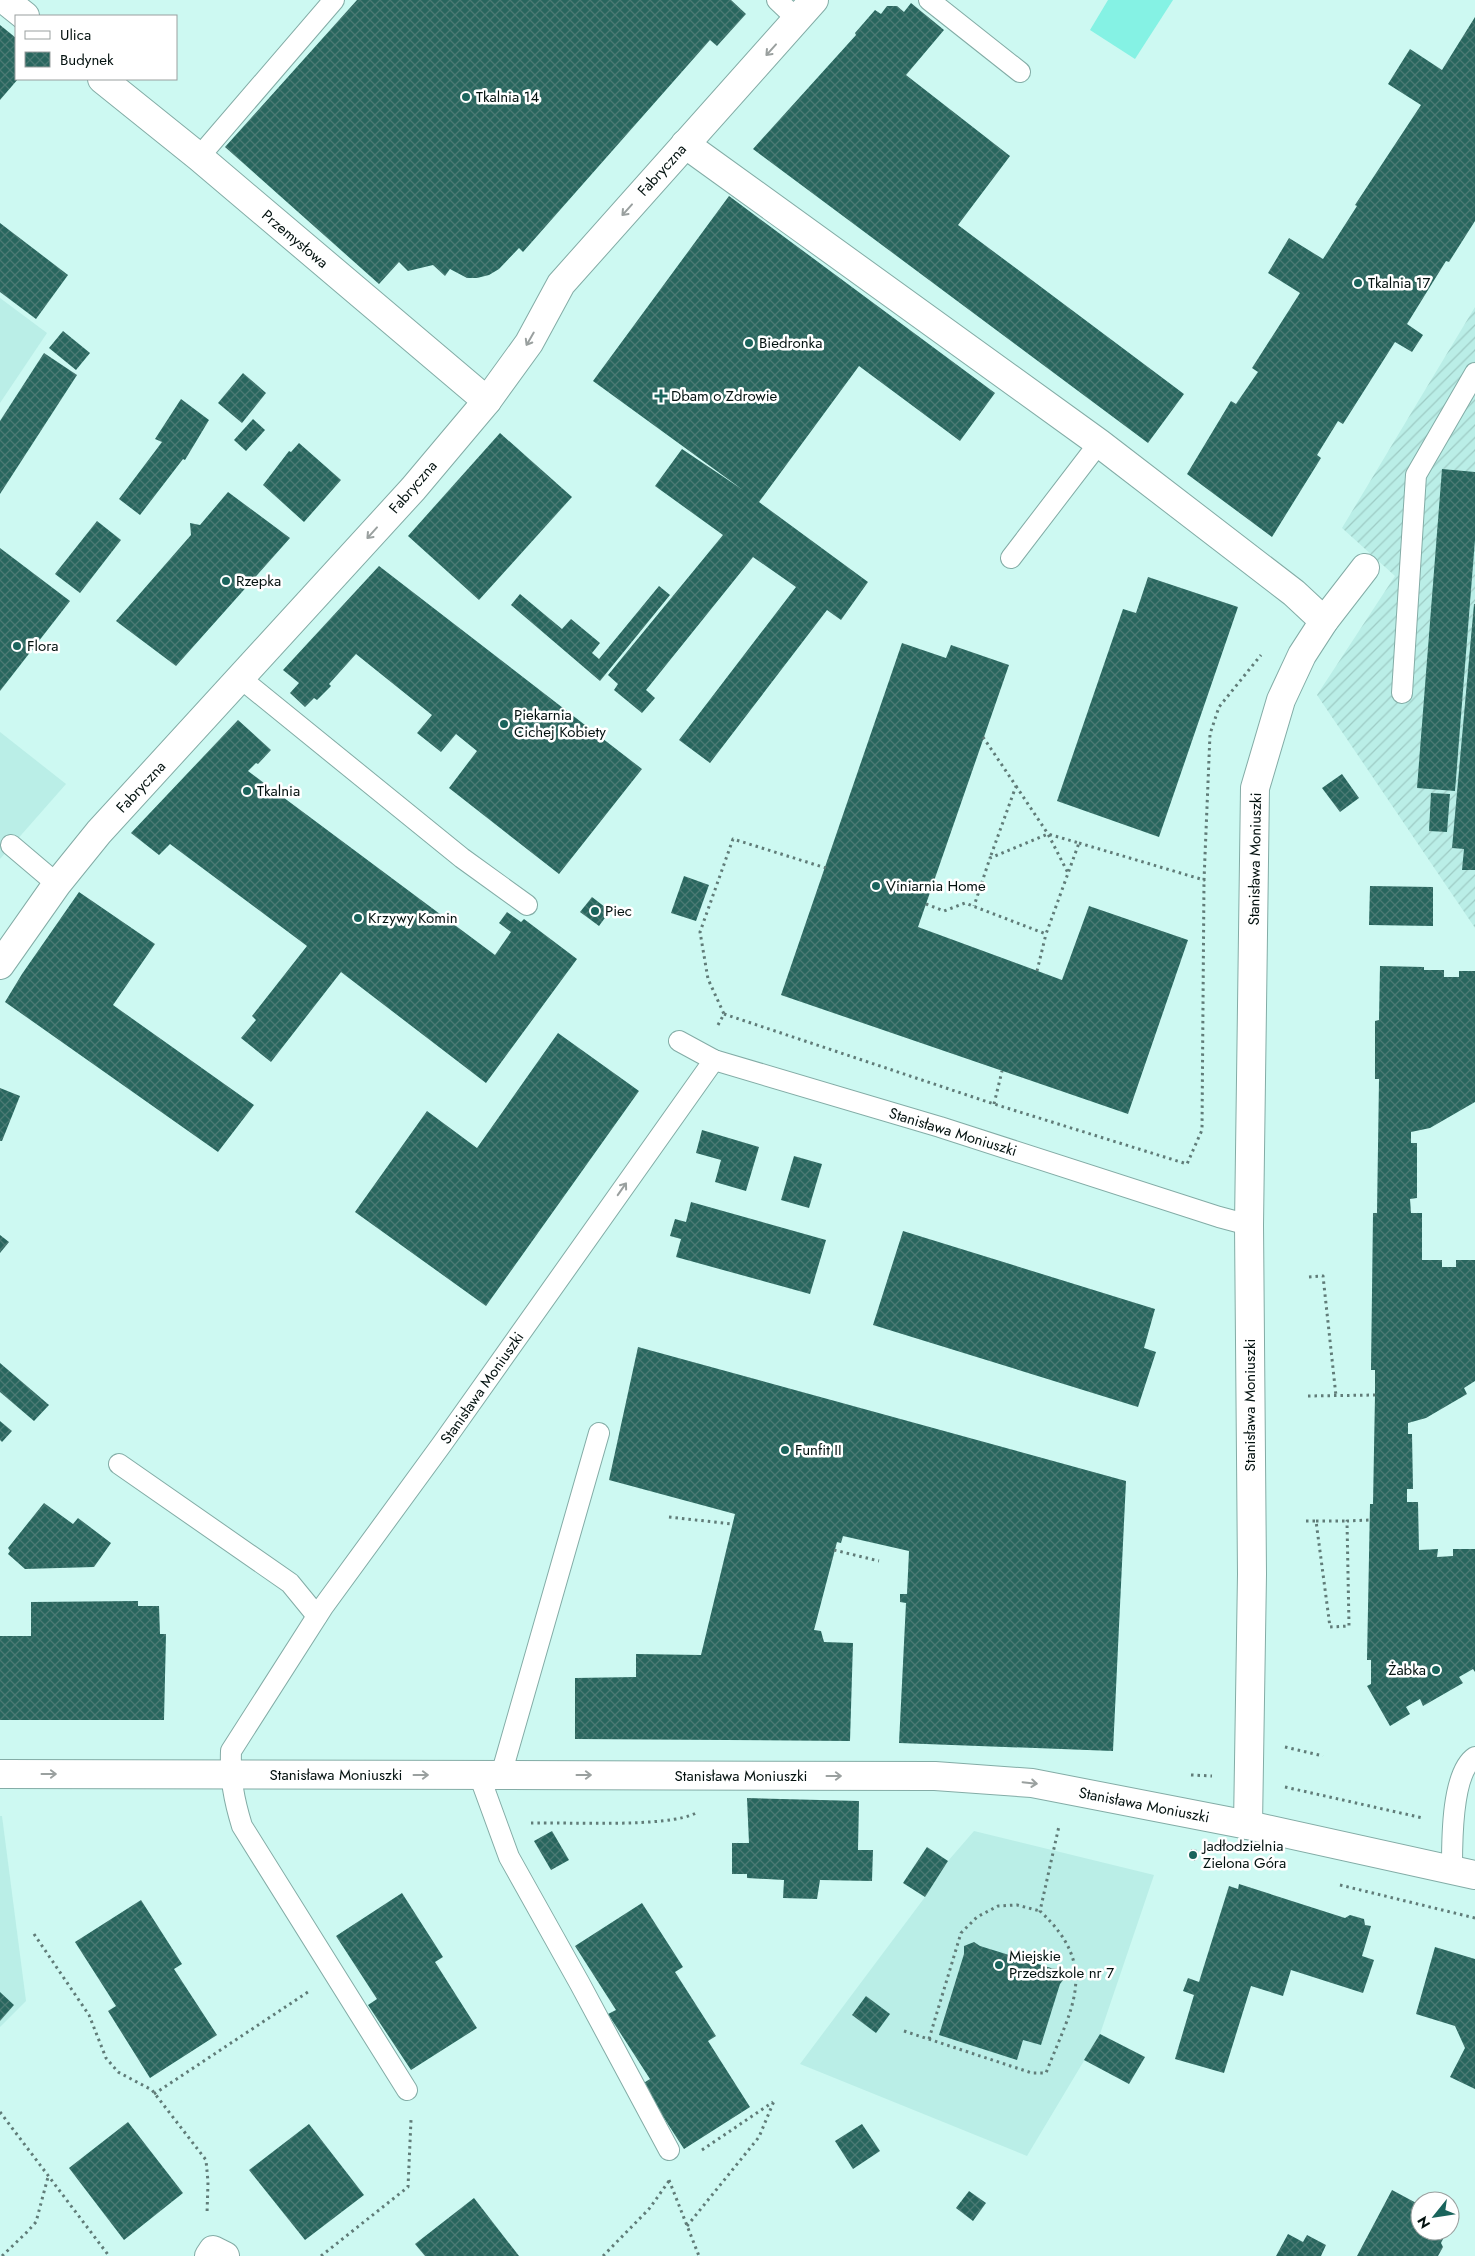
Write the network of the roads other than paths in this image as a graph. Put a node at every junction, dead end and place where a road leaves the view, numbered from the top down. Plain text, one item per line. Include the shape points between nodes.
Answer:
1 (5, 0) edge
2 (334, 0) edge
3 (777, 0) edge
4 (929, 0) edge
5 (806, 10) edge
6 (24, 15) edge
7 (1020, 72) dead end
8 (103, 80) edge
9 (685, 144) junction
10 (199, 157) junction
11 (1475, 373) edge
12 (487, 401) junction
13 (1099, 443) junction
14 (1011, 558) dead end
15 (1365, 568) dead end
16 (1324, 621) junction
17 (239, 678) junction
18 (1402, 693) dead end
19 (11, 845) dead end
20 (57, 884) junction
21 (527, 905) dead end
22 (0, 965) edge
23 (679, 1041) dead end
24 (714, 1060) junction
25 (1249, 1225) junction
26 (599, 1433) dead end
27 (119, 1464) dead end
28 (317, 1616) junction
29 (1475, 1757) edge
30 (0, 1774) edge
31 (230, 1774) junction
32 (491, 1775) junction
33 (1248, 1825) junction
34 (1463, 1872) edge
35 (407, 2090) road end
36 (676, 2156) road end
37 (210, 2256) edge
38 (225, 2256) edge

1 - 6 street
2 - 10 lane
3 - 5 lane
4 - 7 lane
5 -> 9 street, Fabryczna
8 - 10 street, Przemysłowa
9 -> 12 street, Fabryczna via 561,284 529,343
9 - 13 street
10 - 12 street, Przemysłowa
11 - 18 lane via 1416,475
12 -> 17 street, Fabryczna via 413,489
13 - 14 lane
13 - 16 street via 1294,593
15 - 16 street, Stanisława Moniuszki
16 - 25 street, Stanisława Moniuszki via 1302,655 1281,700 1256,788
17 - 20 street, Fabryczna via 99,832
17 - 21 lane via 462,858
19 - 20 lane
20 - 22 street, Fabryczna
23 - 24 lane, Stanisława Moniuszki
24 - 25 lane, Stanisława Moniuszki via 940,1127
28 -> 24 lane, Stanisława Moniuszki
25 - 33 street, Stanisława Moniuszki via 1252,1574
26 - 32 lane
27 - 28 lane via 290,1583
28 - 31 lane, Stanisława Moniuszki via 231,1751
29 - 34 lane via 1468,1762 1461,1781 1453,1825
30 -> 31 street, Stanisława Moniuszki
31 -> 32 street, Stanisława Moniuszki
31 - 35 lane via 232,1794 242,1826
32 -> 33 street, Stanisława Moniuszki via 944,1777 1032,1783
32 - 36 lane via 482,1783 509,1857
33 - 34 street, Stanisława Moniuszki
37 - 38 street via 213,2250

